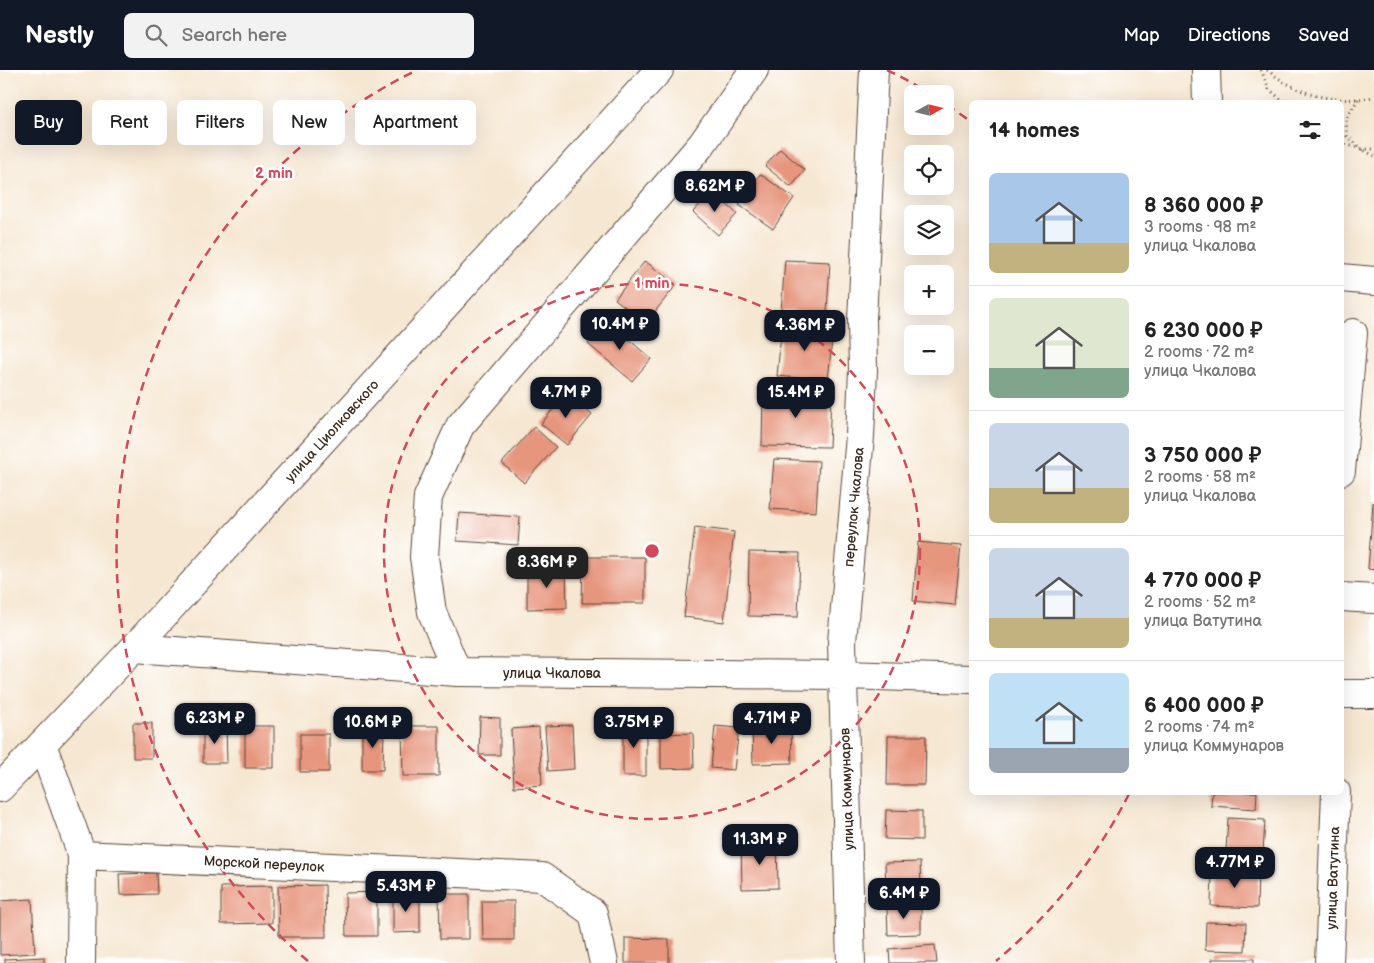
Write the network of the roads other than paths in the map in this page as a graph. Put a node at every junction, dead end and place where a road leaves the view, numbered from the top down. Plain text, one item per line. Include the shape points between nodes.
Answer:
1 (659, 70) edge
2 (754, 70) edge
3 (874, 70) edge
4 (1206, 70) edge
5 (1207, 100) edge
6 (1344, 278) edge
7 (1374, 280) edge
8 (1353, 332) dead end
9 (1344, 436) edge
10 (1344, 596) edge
11 (1374, 599) edge
12 (134, 648) junction
13 (458, 672) junction
14 (844, 674) junction
15 (969, 679) edge
16 (1344, 694) edge
17 (1374, 694) edge
18 (42, 744) junction
19 (0, 788) edge
20 (1336, 795) edge
21 (82, 855) junction
22 (81, 963) edge
23 (604, 963) edge
24 (851, 963) edge
25 (1329, 963) edge

1 - 12 street, улица Циолковского
2 - 13 street via 702,144 460,426 428,497 424,557 432,612
3 - 14 street, переулок Чкалова via 862,320 864,370 842,642
4 - 5 street
6 - 7 street
8 - 9 street
10 - 11 street
12 - 13 street, улица Чкалова
12 - 18 street, улица Циолковского
13 - 14 street, улица Чкалова
14 - 15 street, улица Чкалова
14 - 24 street, улица Коммунаров
16 - 17 street
18 - 19 street, улица Циолковского
18 - 21 street
20 - 25 street, улица Ватутина
21 - 22 street
21 - 23 street, Морской переулок via 542,877 593,913

